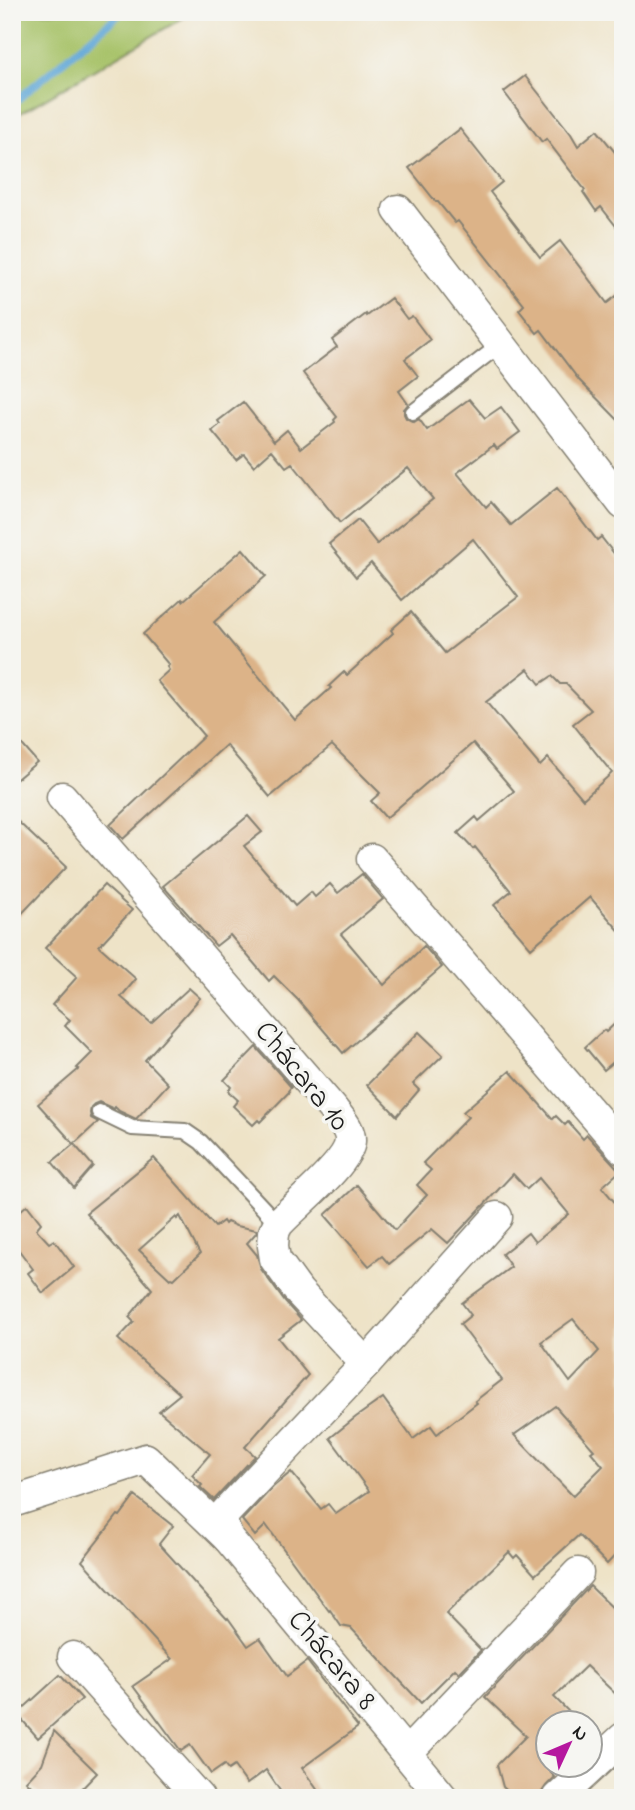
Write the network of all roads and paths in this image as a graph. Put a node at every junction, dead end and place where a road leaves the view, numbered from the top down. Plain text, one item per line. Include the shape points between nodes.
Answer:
1 (398, 210) dead end
2 (501, 344) junction
3 (413, 412) dead end
4 (623, 504) edge
5 (62, 797) dead end
6 (372, 859) dead end
7 (99, 1112) dead end
8 (623, 1149) edge
9 (497, 1217) dead end
10 (278, 1224) junction
11 (366, 1364) junction
12 (12, 1502) edge
13 (225, 1530) junction
14 (578, 1573) dead end
15 (73, 1657) dead end
16 (623, 1738) edge
17 (407, 1754) junction
18 (199, 1798) edge
19 (443, 1798) edge
20 (558, 1798) edge

1 - 2 street
2 - 3 lane
2 - 4 street
5 - 10 street, Chácara 10 via 347,1127 349,1149
6 - 8 street
7 - 10 lane via 132,1128 185,1130
9 - 11 street
10 - 11 street via 275,1259
11 - 13 street via 226,1512
12 - 13 street, Chácara 8 via 146,1459
13 - 17 street, Chácara 8
14 - 17 street
15 - 18 street
16 - 20 street
17 - 19 street, Chácara 8

